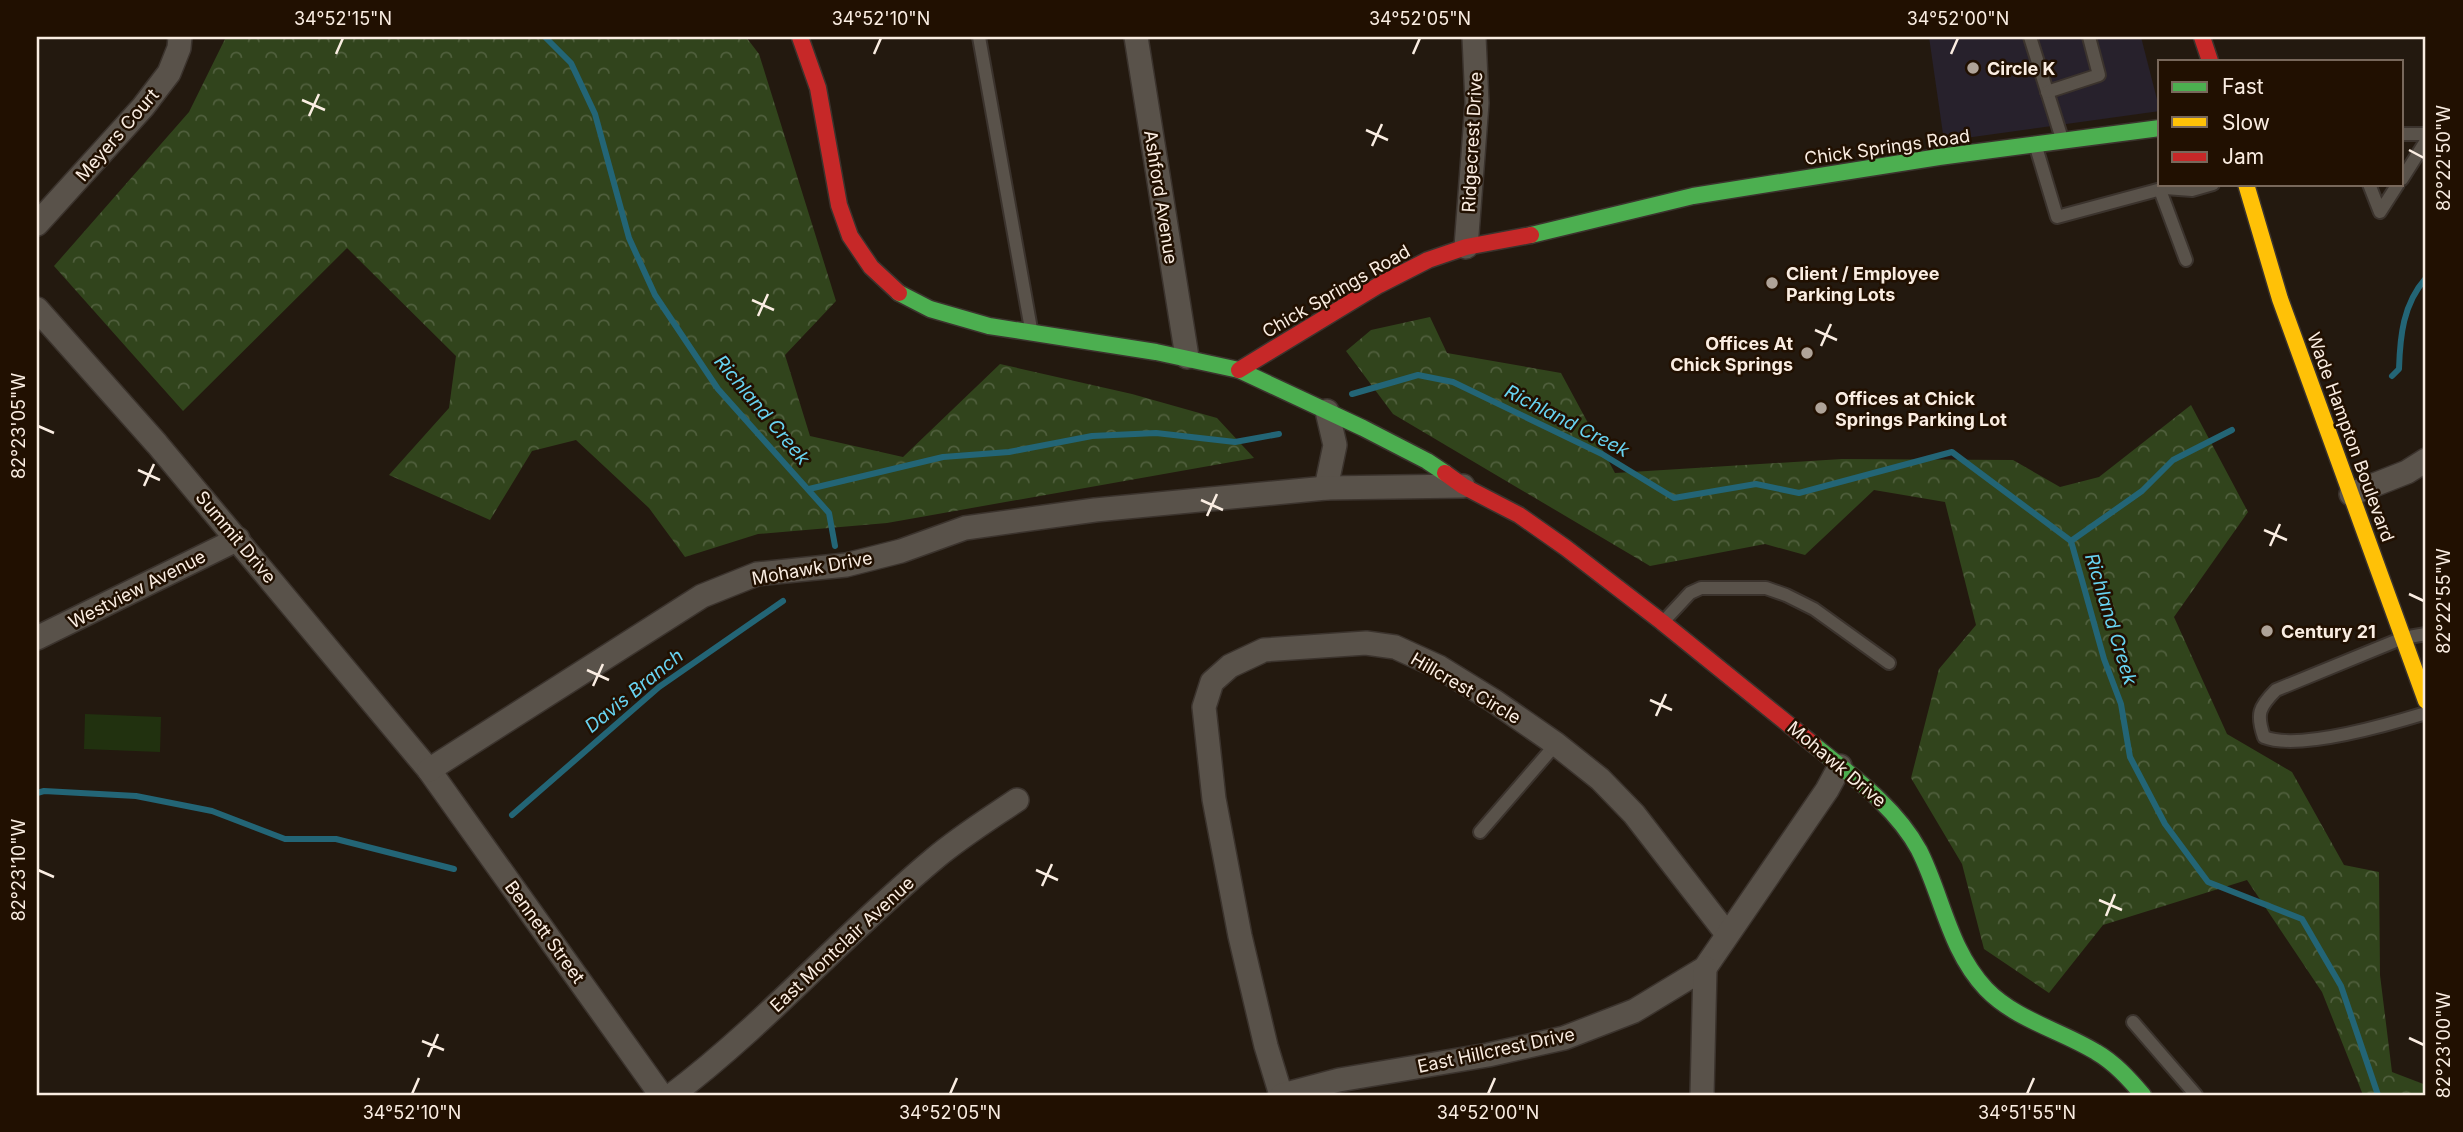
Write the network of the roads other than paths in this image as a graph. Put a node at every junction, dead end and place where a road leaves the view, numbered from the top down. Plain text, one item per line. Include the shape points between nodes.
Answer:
1 (180, 37) edge
2 (800, 37) edge
3 (979, 37) edge
4 (1136, 37) edge
5 (1474, 37) edge
6 (2030, 37) edge
7 (2089, 37) edge
8 (2202, 37) edge
9 (2210, 60) edge
10 (2047, 92) junction
11 (2158, 128) edge
12 (2404, 134) edge
13 (2426, 134) edge
14 (2426, 141) edge
15 (2063, 142) junction
16 (2036, 146) junction
17 (2404, 175) edge
18 (2206, 186) edge
19 (2247, 186) edge
20 (2370, 186) edge
21 (2397, 186) edge
22 (2160, 190) junction
23 (37, 223) edge
24 (1466, 247) junction
25 (2186, 260) dead end
26 (37, 309) edge
27 (1031, 333) junction
28 (1187, 357) junction
29 (1239, 370) junction
30 (1327, 411) junction
31 (2426, 460) edge
32 (1463, 486) junction
33 (1326, 488) junction
34 (2351, 494) junction
35 (238, 539) junction
36 (1662, 622) junction
37 (2426, 634) edge
38 (37, 638) edge
39 (2403, 638) junction
40 (1889, 663) dead end
41 (2426, 701) edge
42 (2426, 713) edge
43 (1556, 744) junction
44 (1840, 766) junction
45 (429, 770) junction
46 (1017, 800) dead end
47 (1480, 832) dead end
48 (1727, 934) junction
49 (1705, 968) junction
50 (2133, 1022) dead end
51 (661, 1095) edge
52 (672, 1095) edge
53 (1282, 1095) edge
54 (1702, 1095) edge
55 (2143, 1095) edge
56 (2196, 1095) edge

1 - 23 street, Meyers Court via 163,82
2 - 27 street via 818,88 838,205 850,236 870,267 898,292 930,309
3 - 27 lane
4 - 28 street, Ashford Avenue
5 - 24 street, Ridgecrest Drive via 1477,103
6 - 10 lane
7 - 10 lane via 2099,75
8 - 9 street
10 - 15 lane
11 - 15 street, Chick Springs Road
12 - 13 lane
14 - 17 lane
15 - 16 street, Chick Springs Road
16 - 22 lane via 2057,217
16 - 24 street, Chick Springs Road via 1693,196
18 - 22 lane
19 - 34 street, Wade Hampton Boulevard via 2280,299
20 - 21 lane via 2380,212
22 - 25 lane
24 - 29 street, Chick Springs Road via 1378,285
26 - 35 street, Summit Drive
27 - 28 street
28 - 29 street
29 - 30 street, Mohawk Drive
30 - 32 street, Mohawk Drive via 1427,461
30 - 33 street via 1335,445
31 - 34 street
32 - 33 street, Mohawk Drive
32 - 36 street, Mohawk Drive via 1519,515
33 - 45 street, Mohawk Drive via 1095,510 965,528 846,565 757,574 702,596
34 - 39 street, Wade Hampton Boulevard
35 - 38 street, Westview Avenue
35 - 45 street, Summit Drive
36 - 40 lane via 1701,588 1766,588 1814,609
36 - 44 street, Mohawk Drive
37 - 39 lane
39 - 41 street, Wade Hampton Boulevard
39 - 42 lane via 2276,690 2263,704 2259,722 2264,737 2291,743 2381,727
43 - 47 lane
43 - 48 street, Hillcrest Circle via 1634,814
43 - 53 street, Hillcrest Circle via 1439,667 1395,647 1366,643 1264,650 1230,666 1212,682 1204,707 1213,799 1265,1046
44 - 48 street, East Hillcrest Drive
44 - 55 street, Mohawk Drive via 1897,815 1922,856 1961,956 1988,991 2028,1019 2113,1063
45 - 51 street, Bennett Street
46 - 52 street, East Montclair Avenue via 910,880 767,1015
48 - 49 street, East Hillcrest Drive
49 - 53 street, East Hillcrest Drive via 1634,1011 1564,1038
49 - 54 street
50 - 56 lane

